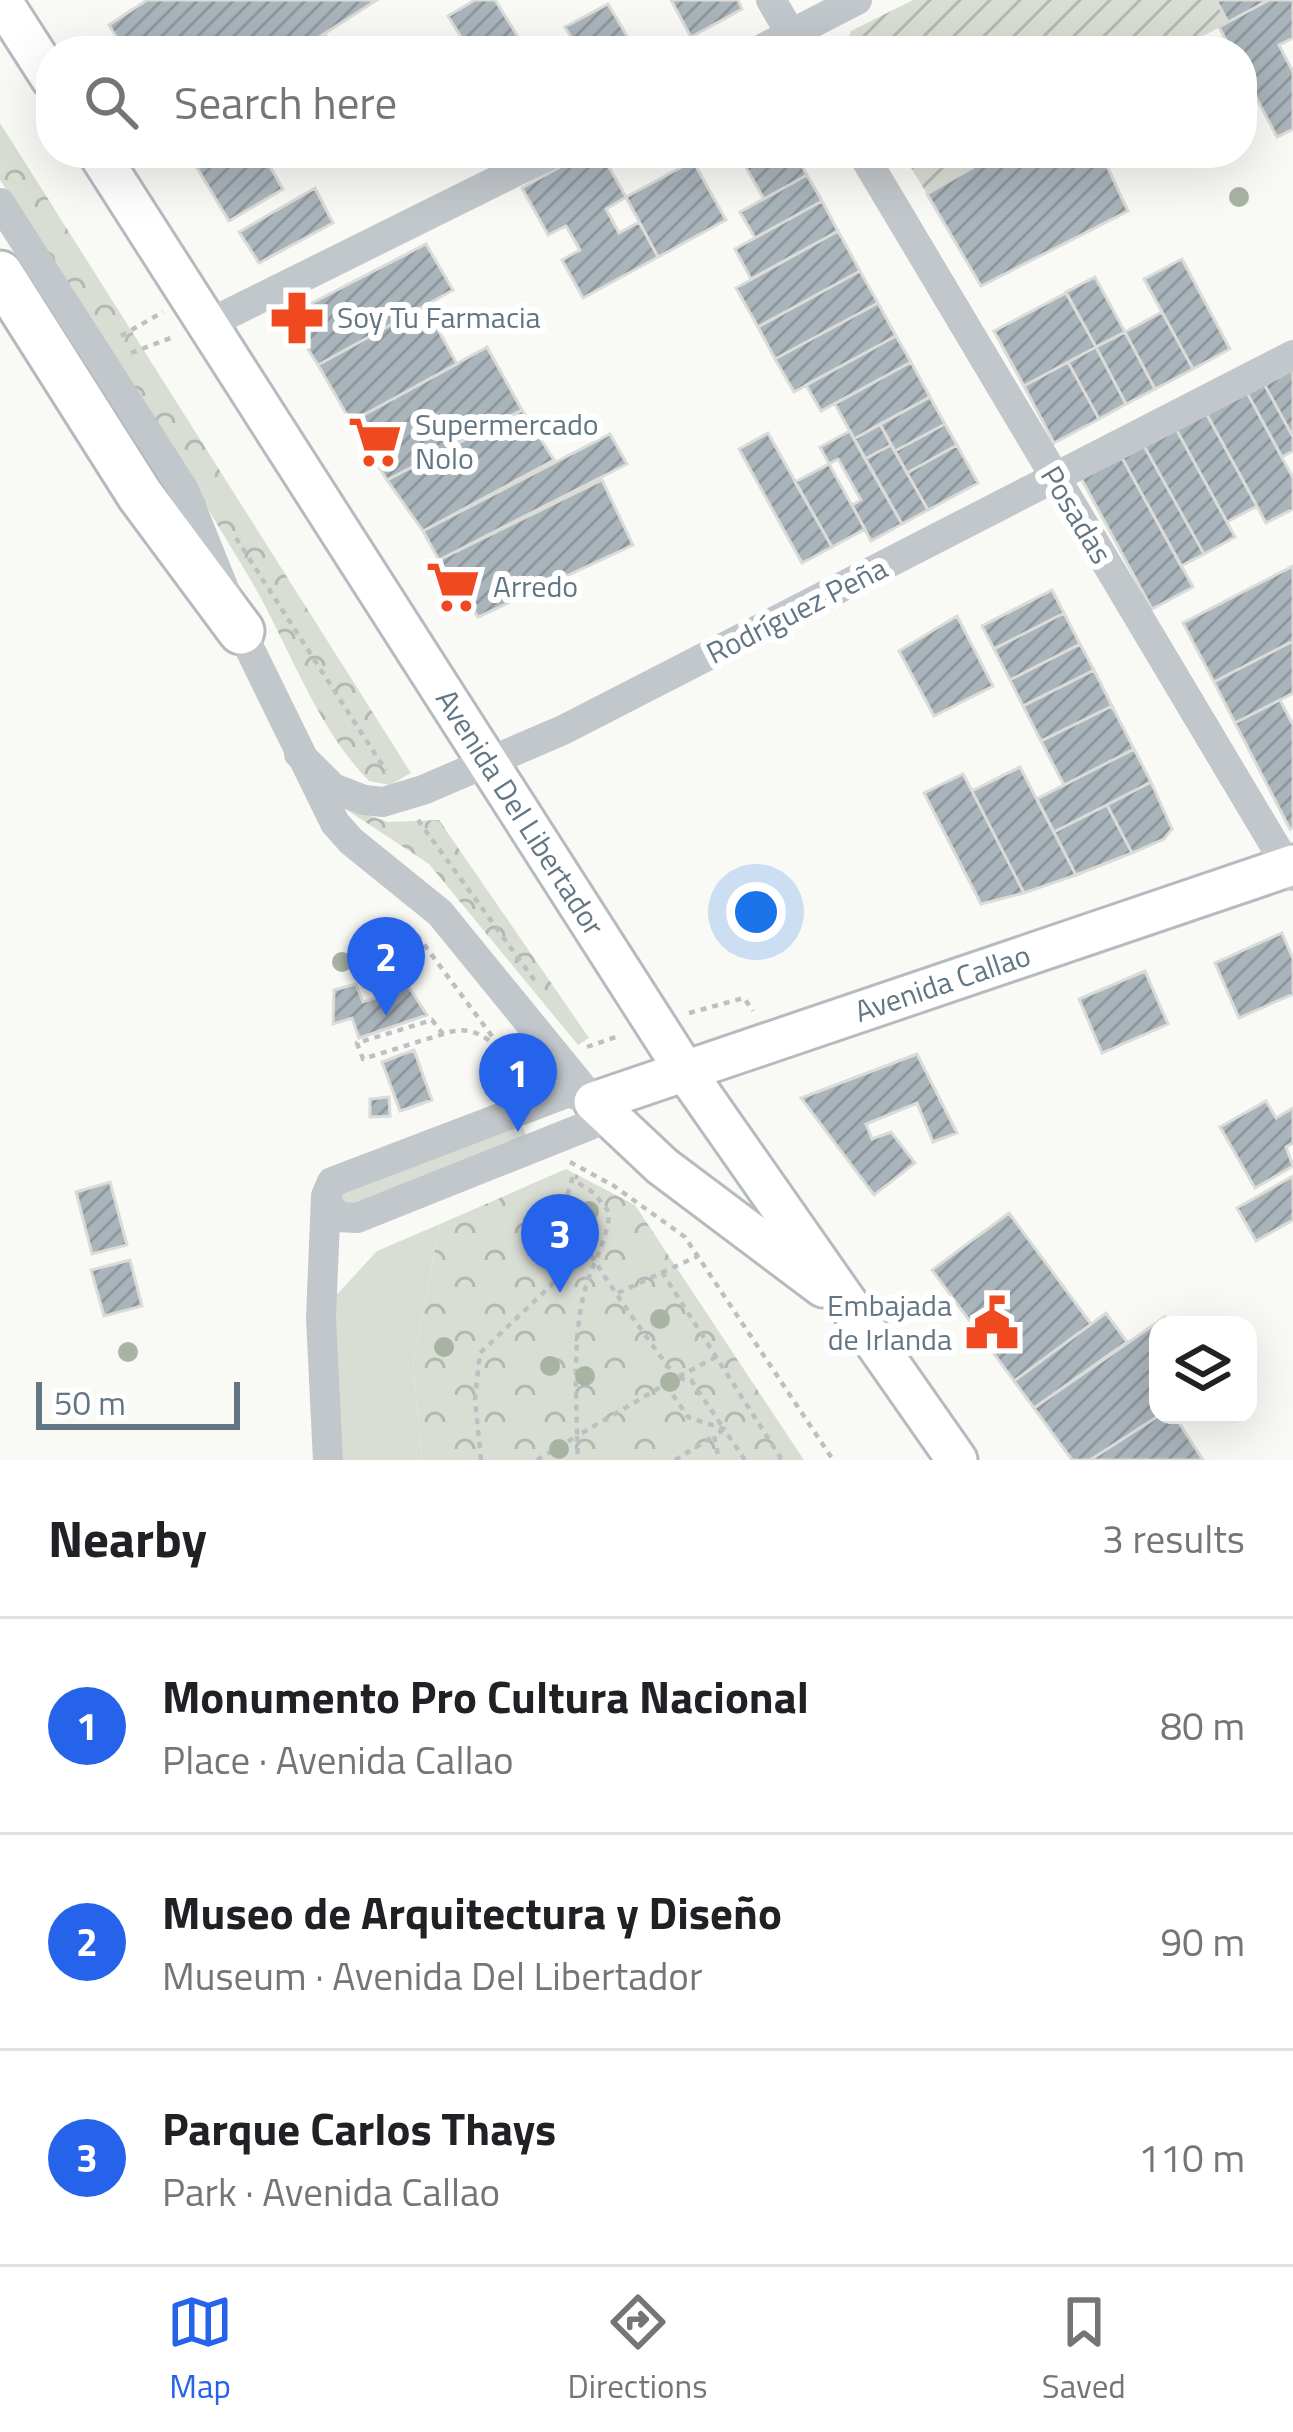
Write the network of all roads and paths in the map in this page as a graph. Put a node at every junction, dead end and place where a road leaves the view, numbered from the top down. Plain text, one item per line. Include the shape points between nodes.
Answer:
1 (1, 0) edge
2 (771, 0) edge
3 (857, 0) edge
4 (792, 36) edge
5 (806, 36) edge
6 (36, 55) edge
7 (107, 168) edge
8 (519, 168) edge
9 (871, 168) edge
10 (0, 203) edge
11 (0, 274) edge
12 (197, 311) junction
13 (111, 342) dead end
14 (1293, 355) edge
15 (120, 357) dead end
16 (1055, 481) junction
17 (241, 631) junction
18 (299, 754) junction
19 (489, 762) junction
20 (1291, 869) edge
21 (405, 918) dead end
22 (443, 1034) junction
23 (685, 1071) junction
24 (594, 1102) junction
25 (572, 1165) dead end
26 (327, 1203) junction
27 (357, 1218) junction
28 (589, 1249) junction
29 (698, 1256) junction
30 (595, 1259) junction
31 (323, 1270) junction
32 (662, 1272) junction
33 (618, 1293) junction
34 (848, 1305) junction
35 (716, 1357) junction
36 (676, 1378) junction
37 (666, 1384) junction
38 (724, 1429) junction
39 (577, 1436) junction
40 (714, 1436) junction
41 (328, 1460) edge
42 (481, 1460) edge
43 (537, 1460) edge
44 (578, 1460) edge
45 (675, 1460) edge
46 (719, 1460) edge
47 (745, 1460) edge
48 (782, 1460) edge
49 (832, 1460) edge
50 (957, 1460) edge

1 - 6 main road
2 - 4 street
3 - 5 street
7 - 12 main road, Avenida Del Libertador
8 - 12 street
9 - 16 street, Posadas
10 - 17 street via 184,490
11 - 17 highway via 140,495
12 - 13 path
12 - 15 path
12 - 19 main road, Avenida Del Libertador
14 - 16 street, Rodríguez Peña
16 - 19 street, Rodríguez Peña
16 - 20 street, Posadas
17 - 18 street
18 - 19 street, Rodríguez Peña via 333,788 382,802
18 - 24 street via 343,832 440,913
19 - 23 main road, Avenida Del Libertador
20 - 23 main road, Avenida Callao
21 - 22 path via 503,1051 470,1030
22 - 22 path via 363,1059 357,1043 432,1020
23 - 24 main road, Avenida Callao
23 - 34 main road, Avenida Del Libertador
24 - 26 street, Avenida Callao via 569,1092 337,1178
24 - 27 street, Avenida Callao via 590,1125
24 - 34 main road via 662,1166
25 - 29 path via 686,1237
26 - 27 street via 338,1216
26 - 31 street
27 - 31 street
28 - 30 path
28 - 30 path via 567,1198 572,1179 609,1212
28 - 42 path via 480,1353
29 - 32 path
29 - 49 path
30 - 33 path
30 - 39 path via 578,1330
31 - 41 street
32 - 33 path
32 - 35 path
33 - 36 path
34 - 50 main road, Avenida Del Libertador
35 - 36 path
35 - 48 path
36 - 37 path
36 - 38 path via 691,1380
37 - 38 path via 688,1417
37 - 39 path
38 - 40 path
38 - 47 path
39 - 43 path
39 - 44 path
40 - 45 path
40 - 46 path

